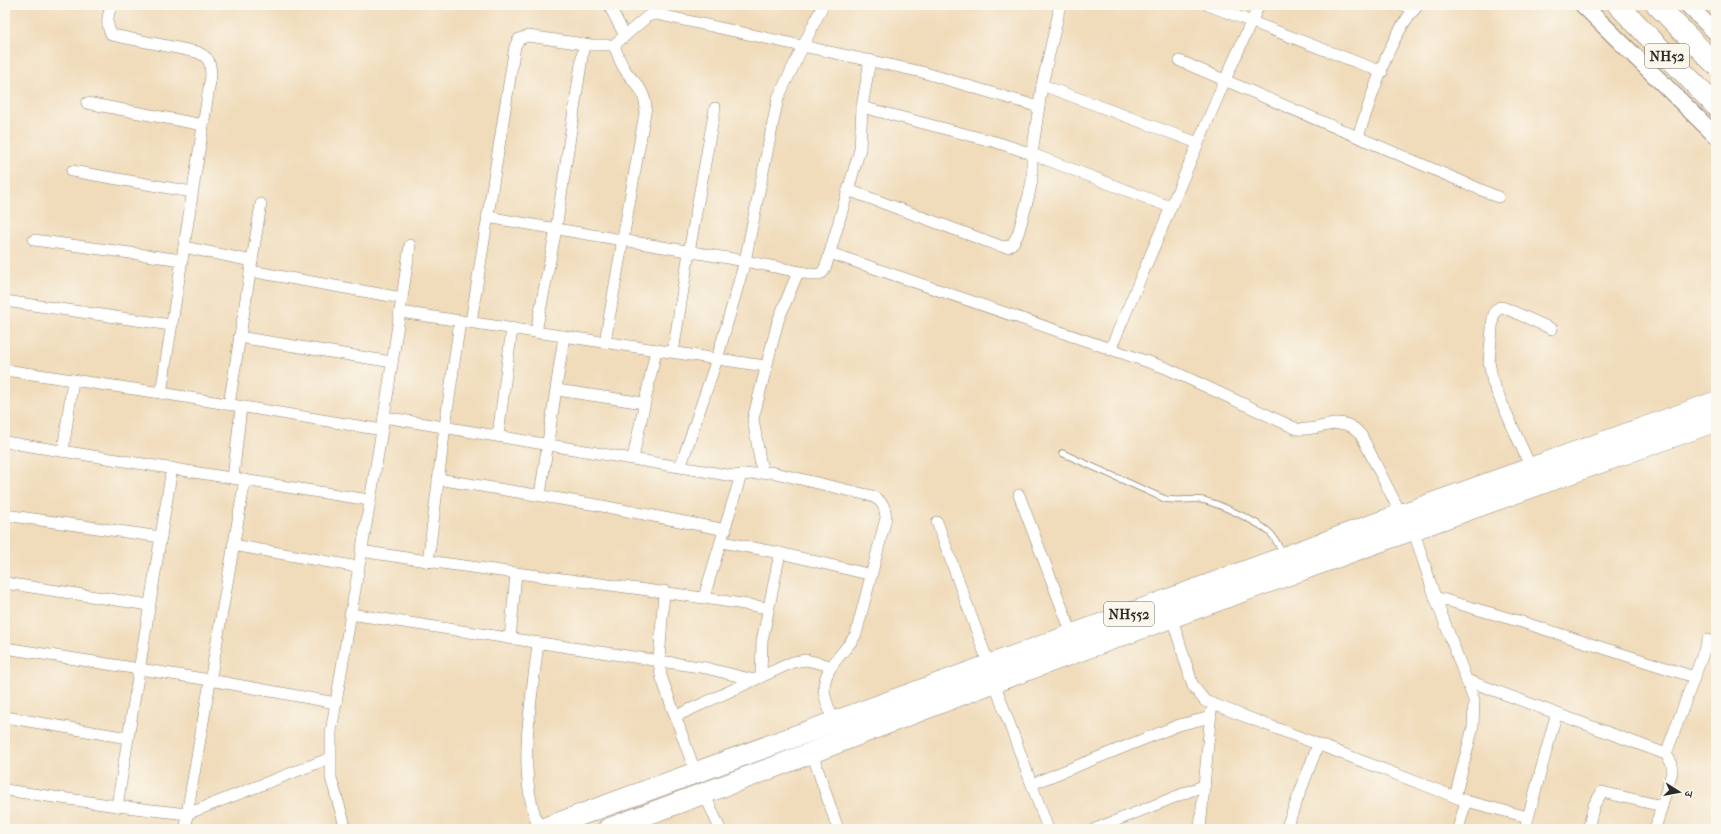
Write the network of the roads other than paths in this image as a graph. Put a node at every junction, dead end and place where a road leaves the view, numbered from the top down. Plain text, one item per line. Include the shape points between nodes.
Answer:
1 (111, 5) edge
2 (609, 5) edge
3 (823, 5) edge
4 (1059, 5) edge
5 (1208, 5) edge
6 (1259, 5) edge
7 (1403, 5) edge
8 (1583, 5) edge
9 (1618, 5) edge
10 (1657, 5) edge
11 (1688, 5) edge
12 (1416, 7) edge
13 (1251, 22) junction
14 (1716, 33) edge
15 (625, 36) junction
16 (584, 44) junction
17 (614, 45) junction
18 (805, 45) junction
19 (870, 60) junction
20 (1180, 61) dead end
21 (1716, 65) edge
22 (1382, 72) junction
23 (1225, 80) junction
24 (1042, 85) junction
25 (87, 103) dead end
26 (1716, 106) edge
27 (862, 107) junction
28 (1039, 107) junction
29 (715, 108) dead end
30 (203, 125) junction
31 (1358, 136) junction
32 (1716, 136) edge
33 (1198, 143) junction
34 (1032, 154) junction
35 (72, 171) dead end
36 (848, 190) junction
37 (192, 192) junction
38 (1498, 197) dead end
39 (261, 204) dead end
40 (1170, 207) junction
41 (487, 217) junction
42 (556, 229) junction
43 (34, 240) dead end
44 (623, 240) junction
45 (410, 245) dead end
46 (184, 247) junction
47 (689, 252) junction
48 (830, 252) junction
49 (182, 260) junction
50 (745, 261) junction
51 (251, 266) junction
52 (798, 272) junction
53 (402, 298) junction
54 (5, 301) edge
55 (400, 312) junction
56 (466, 322) junction
57 (172, 325) junction
58 (512, 328) junction
59 (1552, 329) dead end
60 (536, 332) junction
61 (564, 336) junction
62 (239, 337) junction
63 (604, 342) junction
64 (656, 350) junction
65 (1110, 350) junction
66 (673, 352) junction
67 (717, 359) junction
68 (392, 362) junction
69 (765, 366) junction
70 (5, 370) edge
71 (73, 380) junction
72 (557, 390) junction
73 (161, 393) junction
74 (1716, 402) edge
75 (644, 403) junction
76 (229, 405) junction
77 (241, 407) junction
78 (384, 417) junction
79 (1716, 421) edge
80 (444, 426) junction
81 (382, 430) junction
82 (498, 435) junction
83 (5, 442) edge
84 (549, 444) junction
85 (63, 451) junction
86 (1062, 453) dead end
87 (633, 458) junction
88 (681, 465) junction
89 (172, 468) junction
90 (1531, 468) junction
91 (762, 472) junction
92 (741, 475) junction
93 (233, 478) junction
94 (438, 479) junction
95 (245, 480) junction
96 (540, 495) junction
97 (1019, 495) dead end
98 (369, 500) junction
99 (5, 515) edge
100 (937, 522) dead end
101 (1407, 522) junction
102 (726, 530) junction
103 (160, 537) junction
104 (722, 542) junction
105 (233, 545) junction
106 (361, 551) junction
107 (780, 553) junction
108 (1284, 557) junction
109 (428, 562) junction
110 (358, 567) junction
111 (516, 573) junction
112 (872, 575) junction
113 (5, 583) edge
114 (664, 591) junction
115 (704, 597) junction
116 (1435, 597) junction
117 (149, 606) junction
118 (767, 608) junction
119 (350, 614) junction
120 (1172, 618) junction
121 (1072, 634) junction
122 (510, 639) junction
123 (1708, 640) dead end
124 (538, 643) junction
125 (5, 648) edge
126 (659, 661) junction
127 (831, 666) junction
128 (139, 670) junction
129 (992, 673) junction
130 (1694, 677) junction
131 (758, 678) junction
132 (210, 680) junction
133 (1469, 681) junction
134 (336, 703) junction
135 (1212, 705) junction
136 (1556, 715) junction
137 (676, 716) junction
138 (5, 717) edge
139 (1210, 717) junction
140 (834, 723) junction
141 (128, 738) junction
142 (1318, 746) junction
143 (812, 753) junction
144 (1666, 754) junction
145 (330, 758) junction
146 (696, 774) junction
147 (1032, 784) junction
148 (1205, 785) junction
149 (5, 790) edge
150 (704, 794) junction
151 (1455, 797) junction
152 (1466, 801) junction
153 (117, 806) junction
154 (1662, 806) junction
155 (186, 814) junction
156 (1528, 817) junction
157 (186, 829) edge
158 (346, 829) edge
159 (538, 829) edge
160 (542, 829) edge
161 (608, 829) edge
162 (720, 829) edge
163 (838, 829) edge
164 (1048, 829) edge
165 (1095, 829) edge
166 (1200, 829) edge
167 (1286, 829) edge
168 (1458, 829) edge
169 (1525, 829) edge
170 (1588, 829) edge
171 (1655, 829) edge

1 - 30 street via 108,28 112,35 206,56 211,75
2 - 15 street
3 - 18 street
4 - 24 street
5 - 13 street
6 - 13 street
7 - 12 street
8 - 32 street
9 - 26 highway, NH52
10 - 21 highway, NH52
11 - 14 street
12 - 22 street via 1394,40
13 - 22 street
13 - 23 street
15 - 17 street
15 - 18 street via 648,16 656,14
16 - 17 street
16 - 41 street via 528,36 519,39 515,46
16 - 42 street
17 - 44 street via 619,61 644,96 646,107
18 - 19 street
18 - 50 street via 778,98
19 - 27 street
19 - 28 street via 922,72
20 - 23 street
22 - 31 street
23 - 31 street
23 - 33 street
24 - 28 street
24 - 33 street
25 - 30 street
27 - 34 street
27 - 36 street via 860,149
28 - 34 street
29 - 47 street
30 - 37 street
31 - 38 street
33 - 40 street
34 - 36 street via 1029,195 1018,234 1008,247 993,244
34 - 40 street
35 - 37 street
36 - 48 street
37 - 46 street
39 - 51 street
40 - 65 street
41 - 42 street
41 - 56 street
42 - 44 street
42 - 60 street
43 - 49 street
44 - 47 street
44 - 63 street
45 - 53 street
46 - 49 street
46 - 51 street
47 - 50 street
47 - 66 street
48 - 52 street via 822,273 815,275
48 - 65 street
49 - 57 street
50 - 52 street
50 - 67 street
51 - 53 street
51 - 62 street
52 - 69 street via 778,321
53 - 55 street
54 - 57 street
55 - 56 street
55 - 68 street
56 - 58 street
56 - 80 street
57 - 73 street
58 - 60 street
58 - 82 street
59 - 90 street via 1505,308 1500,307 1493,317 1489,362 1494,383
60 - 61 street
61 - 63 street
61 - 72 street
62 - 68 street
62 - 76 street
63 - 64 street
64 - 66 street
64 - 75 street
65 - 101 street via 1166,368 1297,429 1307,430 1338,423 1354,426
66 - 67 street
67 - 69 street
67 - 88 street
68 - 78 street
69 - 91 street via 753,419
70 - 71 street
71 - 73 street
71 - 85 street
72 - 75 street
72 - 84 street
73 - 76 street
74 - 90 highway, NH552
75 - 87 street
76 - 77 street
77 - 81 street
77 - 93 street
78 - 80 street
78 - 81 street
79 - 101 highway, NH552
80 - 82 street
80 - 94 street
81 - 98 street
82 - 84 street
83 - 85 street
84 - 87 street
84 - 96 street
85 - 89 street
86 - 108 lane via 1165,499 1204,501 1246,518 1273,536
87 - 88 street
88 - 92 street via 733,476
89 - 93 street
89 - 103 street
90 - 101 highway, NH552
91 - 92 street
91 - 112 street via 872,496 881,501 886,518
92 - 102 street
93 - 95 street
94 - 96 street
94 - 109 street
95 - 98 street
95 - 105 street
96 - 102 street
97 - 121 street
98 - 106 street
99 - 103 street
100 - 129 street
101 - 108 highway, NH552
101 - 116 street
101 - 120 highway, NH552
102 - 104 street
103 - 117 street
104 - 107 street
104 - 115 street
105 - 110 street
105 - 132 street
106 - 109 street
106 - 110 street
107 - 112 street
107 - 118 street
108 - 121 highway, NH552
109 - 111 street
110 - 119 street
111 - 114 street
111 - 122 street
112 - 127 street via 856,634
113 - 117 street
114 - 115 street
114 - 126 street
115 - 118 street
116 - 130 street
116 - 133 street
117 - 128 street
118 - 131 street
119 - 122 street
119 - 134 street
120 - 129 highway, NH552
120 - 135 street via 1193,686 1199,695
121 - 129 highway, NH552
122 - 124 street
123 - 130 street
124 - 126 street
124 - 159 street via 528,762 530,795
125 - 128 street
126 - 131 street
126 - 137 street via 661,676
127 - 131 street via 806,660 793,662
127 - 140 street via 825,676 824,686
128 - 132 street
128 - 141 street
129 - 140 highway, NH552
129 - 143 highway, NH552
129 - 147 street
130 - 144 street
131 - 137 street
132 - 134 street
132 - 155 street
133 - 136 street
133 - 151 street via 1474,700 1473,727
134 - 145 street
135 - 139 street
135 - 142 street
136 - 144 street
136 - 156 street
137 - 146 street
138 - 141 street
139 - 147 street via 1179,725
139 - 148 street
140 - 146 highway, NH552
141 - 153 street
142 - 151 street
142 - 167 street
143 - 150 highway, NH552
143 - 163 street
144 - 154 street via 1672,764 1672,772
145 - 155 street
145 - 158 street via 331,778
146 - 160 highway, NH552
147 - 164 street
148 - 165 street
148 - 166 street
149 - 153 street
150 - 161 highway, NH552
150 - 162 street
151 - 152 street
152 - 156 street
152 - 168 street
153 - 155 street
154 - 170 street via 1602,792 1594,805
154 - 171 street
155 - 157 street
156 - 169 street

